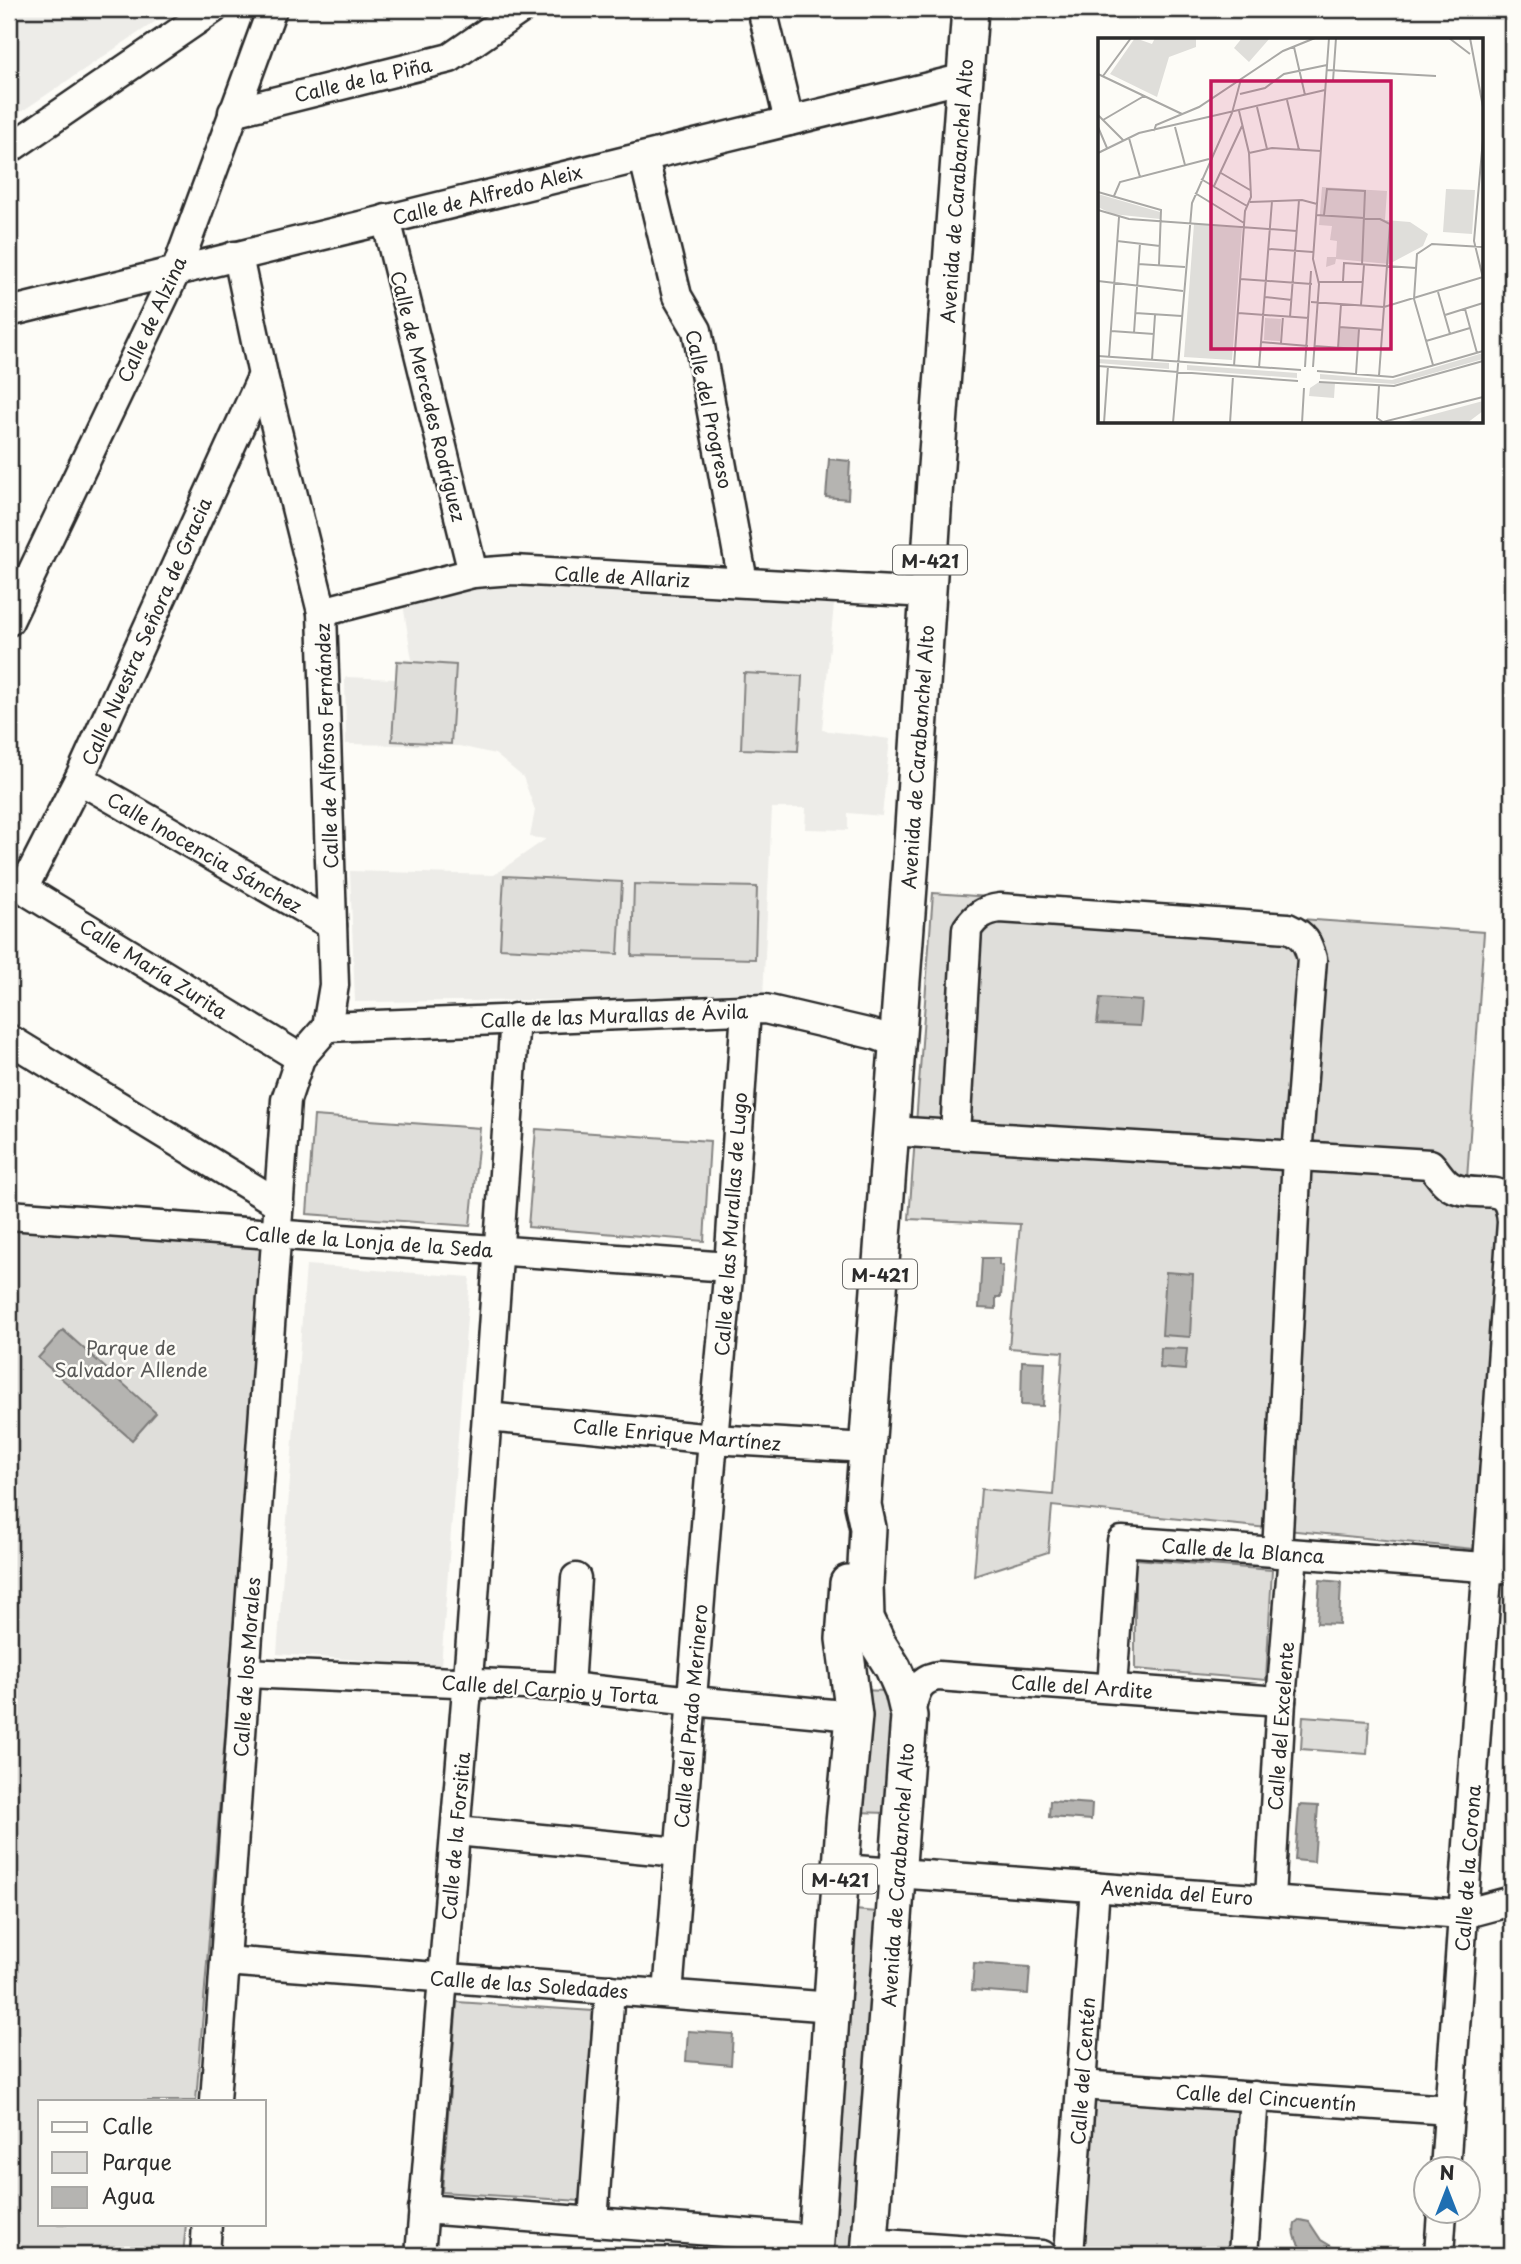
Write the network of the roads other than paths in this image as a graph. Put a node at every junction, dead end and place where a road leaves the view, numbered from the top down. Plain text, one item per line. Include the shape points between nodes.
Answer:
1 (212, 9) edge
2 (272, 9) edge
3 (521, 9) edge
4 (762, 9) edge
5 (970, 9) edge
6 (964, 78) junction
7 (233, 112) junction
8 (789, 121) junction
9 (9, 149) edge
10 (644, 158) junction
11 (386, 219) junction
12 (234, 256) junction
13 (176, 271) junction
14 (9, 312) edge
15 (263, 375) junction
16 (473, 573) junction
17 (743, 582) junction
18 (928, 593) junction
19 (322, 612) junction
20 (9, 621) edge
21 (79, 779) junction
22 (17, 883) edge
23 (332, 925) junction
24 (746, 1009) junction
25 (515, 1018) junction
26 (327, 1027) junction
27 (9, 1040) edge
28 (897, 1043) junction
29 (300, 1058) junction
30 (890, 1131) junction
31 (955, 1134) junction
32 (1297, 1156) junction
33 (279, 1204) junction
34 (9, 1215) edge
35 (278, 1234) junction
36 (498, 1251) junction
37 (729, 1267) junction
38 (487, 1417) junction
39 (713, 1439) junction
40 (867, 1448) junction
41 (863, 1504) junction
42 (1285, 1553) junction
43 (1500, 1568) edge
44 (576, 1578) dead end
45 (246, 1672) junction
46 (468, 1683) junction
47 (569, 1687) junction
48 (1112, 1688) junction
49 (692, 1701) junction
50 (1281, 1701) junction
51 (854, 1716) junction
52 (909, 1716) junction
53 (456, 1831) junction
54 (679, 1852) junction
55 (841, 1869) junction
56 (899, 1873) junction
57 (1095, 1887) junction
58 (1270, 1898) junction
59 (1512, 1901) edge
60 (1463, 1914) junction
61 (225, 1961) junction
62 (441, 1977) junction
63 (610, 1990) junction
64 (668, 1994) junction
65 (833, 2007) junction
66 (1081, 2085) junction
67 (1254, 2096) junction
68 (215, 2100) edge
69 (1450, 2109) junction
70 (1447, 2156) edge
71 (423, 2209) junction
72 (593, 2221) junction
73 (207, 2226) edge
74 (1442, 2226) edge
75 (815, 2247) edge
76 (870, 2249) edge
77 (205, 2255) edge
78 (420, 2255) edge
79 (1042, 2255) edge
80 (1069, 2255) edge
81 (1243, 2255) edge
82 (1439, 2255) edge

1 - 9 street
2 - 7 street, Calle de Alzina
3 - 7 street, Calle de la Piña via 450,58
4 - 8 street
5 - 6 main road, Avenida de Carabanchel Alto / M-421
6 - 8 street, Calle de Alfredo Aleix
6 - 18 main road, Avenida de Carabanchel Alto / M-421
7 - 13 street, Calle de Alzina
8 - 10 street, Calle de Alfredo Aleix
10 - 11 street, Calle de Alfredo Aleix
10 - 17 street, Calle del Progreso via 677,296 697,330
11 - 12 street, Calle de Alfredo Aleix
11 - 16 street, Calle de Mercedes Rodríguez
12 - 13 street, Calle de Alfredo Aleix
12 - 15 street, Calle de Alfonso Fernández
13 - 14 street, Calle de Alfredo Aleix
13 - 20 street, Calle de Alzina
15 - 19 street, Calle de Alfonso Fernández
15 - 21 street, Calle Nuestra Señora de Gracia
16 - 17 street, Calle de Allariz via 513,570
16 - 19 street, Calle de Allariz
17 - 18 street, Calle de Allariz
18 - 28 main road, Avenida de Carabanchel Alto / M-421
19 - 23 street, Calle de Alfonso Fernández
21 - 22 street, Calle Nuestra Señora de Gracia
21 - 23 street, Calle Inocencia Sánchez
22 - 29 street, Calle María Zurita
23 - 26 street, Calle de Alfonso Fernández via 334,985
24 - 25 street, Calle de las Murallas de Ávila
24 - 28 street, Calle de las Murallas de Ávila via 778,1010
24 - 37 street, Calle de las Murallas de Lugo
25 - 26 street, Calle de las Murallas de Ávila
25 - 36 street, Calle de la Forsitia
26 - 29 street
27 - 33 street
28 - 30 main road, Avenida de Carabanchel Alto / M-421
29 - 33 street via 286,1100
30 - 31 street
30 - 40 main road, Avenida de Carabanchel Alto / M-421
31 - 32 street
31 - 32 street, Calle del Excelente via 967,929 976,916 1000,908 1288,928 1301,934 1311,959
32 - 42 street, Calle del Excelente
32 - 43 street, Calle de la Corona via 1430,1164 1454,1188 1497,1192 1506,1198 1511,1209
33 - 35 street
34 - 35 street, Calle de la Lonja de la Seda
35 - 36 street, Calle de la Lonja de la Seda
35 - 45 street, Calle de los Morales
36 - 37 street, Calle de la Lonja de la Seda
36 - 38 street, Calle de la Forsitia
37 - 39 street, Calle de las Murallas de Lugo
38 - 39 street, Calle Enrique Martínez
38 - 46 street, Calle de la Forsitia
39 - 40 street, Calle Enrique Martínez
39 - 49 street, Calle del Prado Merinero
40 - 41 main road, Avenida de Carabanchel Alto / M-421
41 - 51 main road, Avenida de Carabanchel Alto / M-421 via 852,1542 844,1639
41 - 52 main road, Avenida de Carabanchel Alto via 868,1528 866,1618 893,1668
42 - 43 street, Calle de la Blanca
42 - 48 street, Calle de la Blanca via 1122,1541
42 - 50 street, Calle del Excelente
43 - 60 street, Calle de la Corona
44 - 47 street
45 - 46 street, Calle del Carpio y Torta
45 - 61 street, Calle de los Morales
46 - 47 street, Calle del Carpio y Torta
46 - 53 street, Calle de la Forsitia
47 - 49 street, Calle del Carpio y Torta
48 - 50 street, Calle del Ardite
48 - 52 street, Calle del Ardite via 938,1676 919,1685
49 - 51 street, Calle del Carpio y Torta
49 - 54 street, Calle del Prado Merinero
50 - 58 street, Calle del Excelente
51 - 55 main road, Avenida de Carabanchel Alto / M-421
52 - 56 main road, Avenida de Carabanchel Alto
53 - 54 street
53 - 62 street, Calle de la Forsitia
54 - 64 street, Calle del Prado Merinero
55 - 56 street, Avenida del Euro
55 - 65 main road, Avenida de Carabanchel Alto / M-421
56 - 57 street, Avenida del Euro
56 - 76 main road, Avenida de Carabanchel Alto
57 - 58 street, Avenida del Euro
57 - 66 street, Calle del Centén
58 - 60 street, Avenida del Euro
59 - 60 street, Avenida del Euro
60 - 69 street, Calle de la Corona
61 - 62 street, Calle de las Soledades
61 - 68 street, Calle de los Morales
62 - 63 street, Calle de las Soledades
62 - 71 street, Calle de la Forsitia
63 - 64 street, Calle de las Soledades
63 - 72 street
64 - 65 street, Calle de las Soledades
65 - 75 main road, Avenida de Carabanchel Alto / M-421
66 - 67 street, Calle del Cincuentín
66 - 80 street, Calle del Centén
67 - 69 street, Calle del Cincuentín
67 - 81 street
69 - 70 street, Calle de la Corona
71 - 72 street
71 - 78 street, Calle de la Forsitia
72 - 75 street
73 - 77 street
74 - 82 street
76 - 79 street

